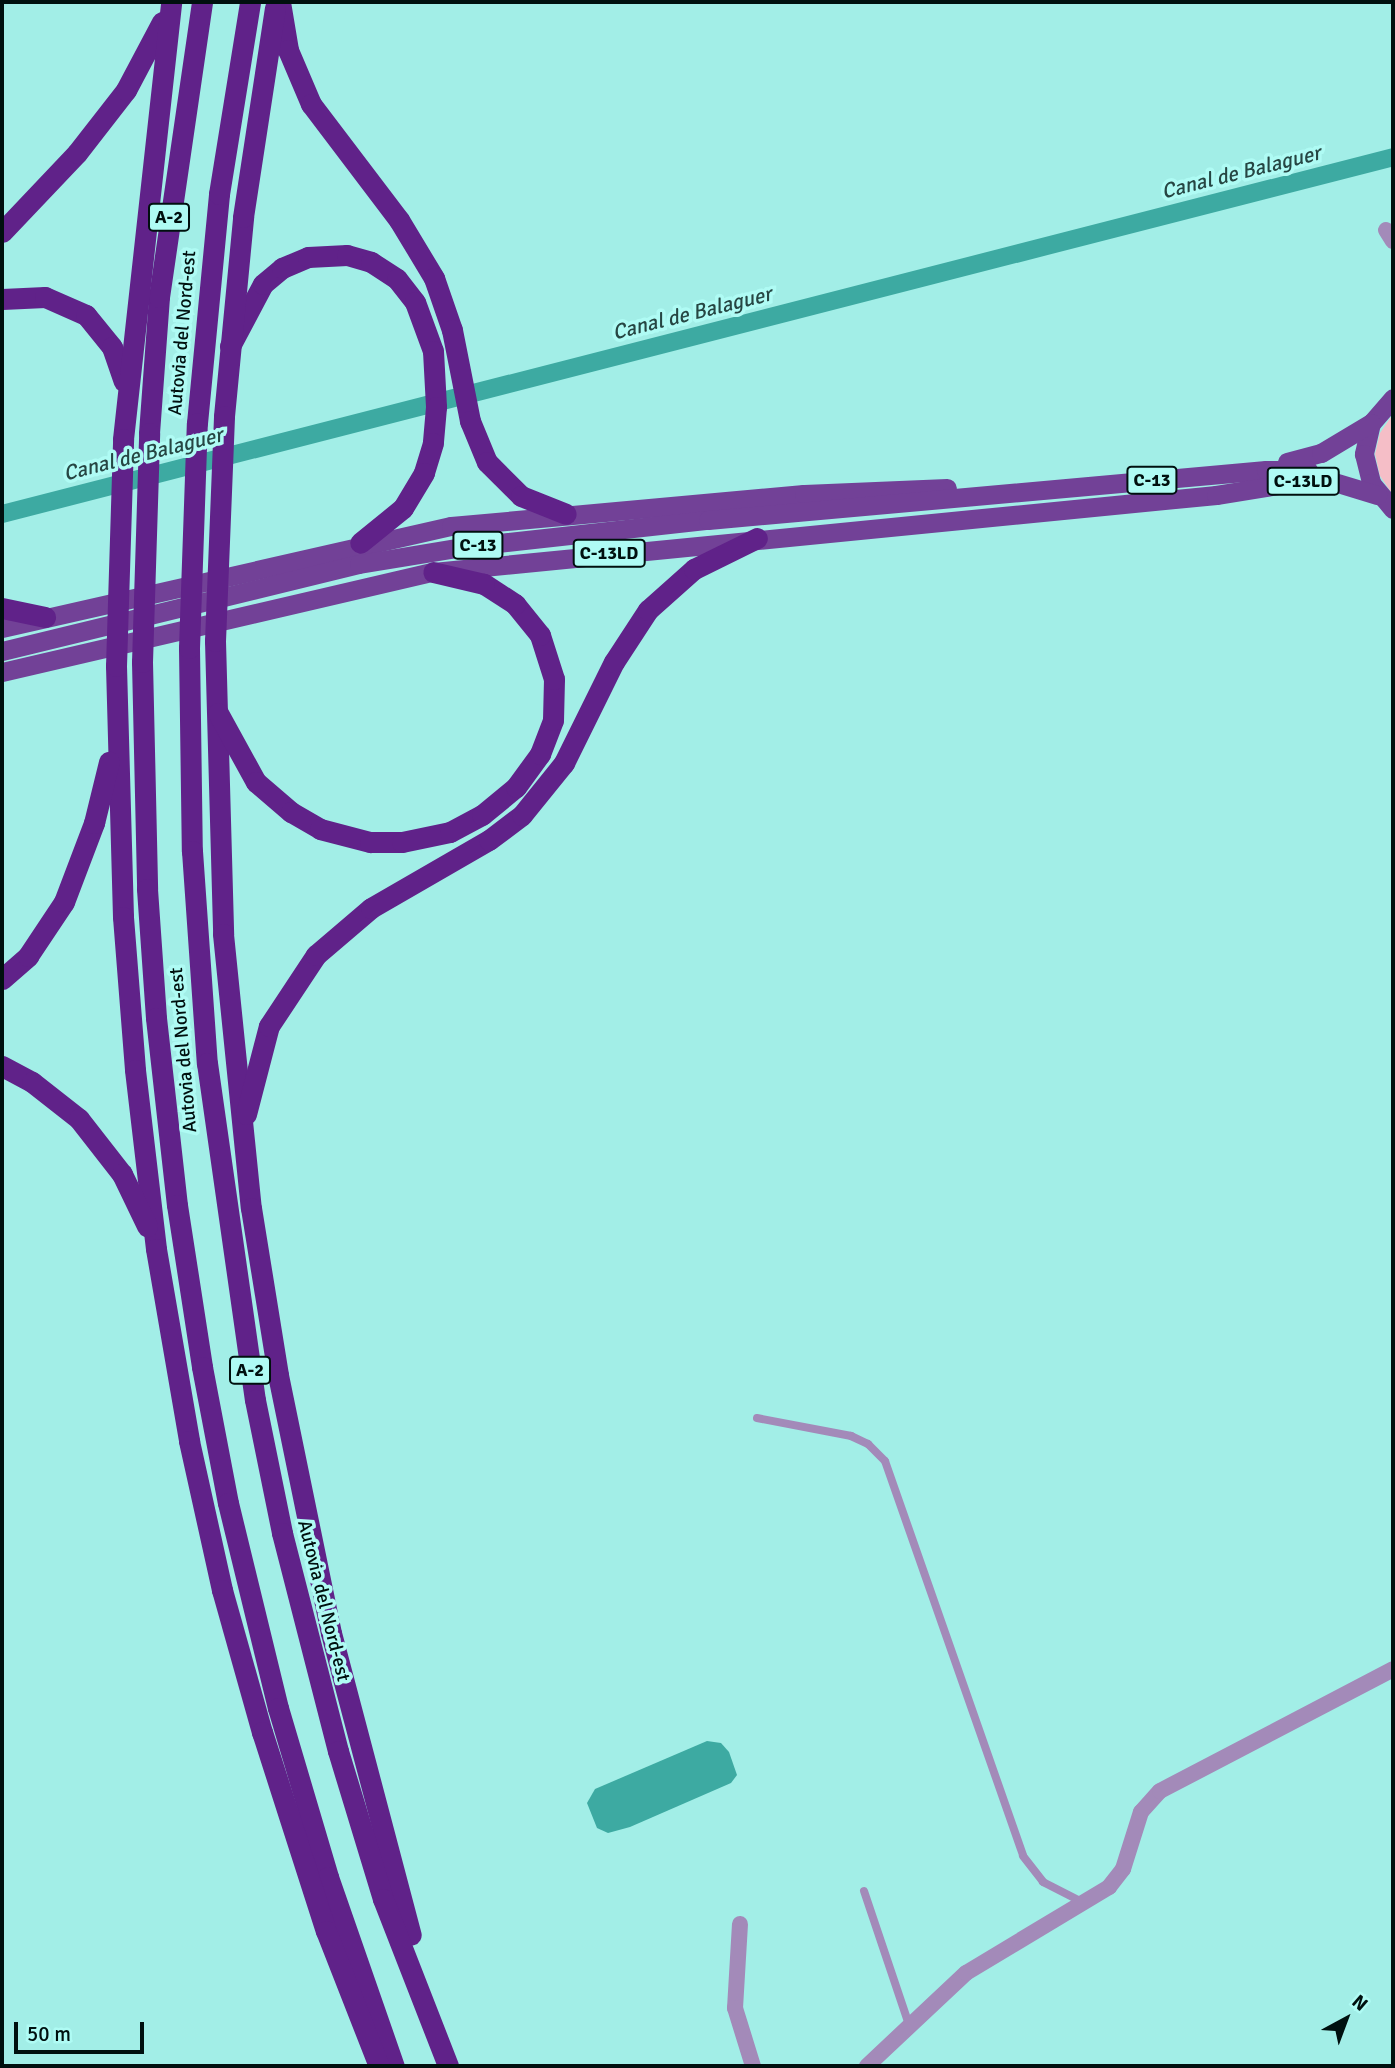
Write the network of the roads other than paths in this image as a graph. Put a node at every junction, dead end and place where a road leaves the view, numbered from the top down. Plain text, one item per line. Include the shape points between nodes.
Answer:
1 (202, 2) edge
2 (250, 2) edge
3 (278, 2) edge
4 (170, 5) edge
5 (2, 232) edge
6 (2, 299) edge
7 (230, 346) junction
8 (126, 390) junction
9 (1393, 398) edge
10 (1371, 423) junction
11 (1266, 470) junction
12 (1374, 489) junction
13 (1039, 490) junction
14 (1393, 509) edge
15 (566, 514) junction
16 (757, 538) junction
17 (360, 543) junction
18 (433, 572) junction
19 (2, 608) edge
20 (45, 617) junction
21 (2, 628) edge
22 (2, 651) edge
23 (2, 672) edge
24 (215, 705) junction
25 (116, 736) junction
26 (2, 979) edge
27 (2, 1066) edge
28 (242, 1140) junction
29 (156, 1249) junction
30 (757, 1418) dead end
31 (1393, 1669) edge
32 (864, 1891) dead end
33 (1082, 1902) junction
34 (740, 1924) dead end
35 (425, 2010) junction
36 (909, 2025) junction
37 (379, 2066) edge
38 (394, 2066) edge
39 (448, 2066) edge
40 (753, 2066) edge
41 (867, 2066) edge

1 - 38 highway, Autovia del Nord-est / A-2, bridge via 159,296 149,433 142,662 147,889 156,1018 177,1205 231,1517 278,1709 324,1864
2 - 35 highway, Autovia del Nord-est / A-2, bridge via 219,194 197,423 189,648 192,851 207,1063 255,1400 282,1533 338,1752 383,1899
3 - 7 highway via 248,179
3 - 15 highway via 288,50 321,122 425,260 447,313 470,421 482,454 501,480 530,501
4 - 5 highway via 126,90 77,153
4 - 8 highway
6 - 8 highway via 45,297 86,315 112,347
7 - 17 highway via 250,300 272,275 308,257 347,255 372,262 407,289 425,322 435,371 435,429 424,473 411,496 386,525
7 - 24 highway, bridge
8 - 25 highway, bridge
9 - 10 main road, C-13
10 - 11 main road, C-13 via 1321,453
10 - 12 main road via 1364,453
11 - 12 main road, C-13 via 1327,469
11 - 13 main road, C-13
12 - 14 main road, C-13
12 - 16 main road, C-13LD via 1321,478 1216,495
13 - 15 main road via 915,487
13 - 22 main road, C-13 via 462,547 346,567
15 - 17 main road via 451,526
16 - 18 main road, C-13LD
16 - 28 highway via 694,569 648,610 614,662 564,763 522,815 489,840 371,908 316,955 269,1026 254,1074
17 - 20 main road
18 - 23 main road, C-13LD
18 - 24 highway via 484,584 515,604 540,635 553,672 555,707 547,741 527,775 482,816 450,832 402,842 370,842 320,829 256,782
19 - 20 highway
20 - 21 main road
24 - 28 highway via 223,934
25 - 26 highway via 94,823 64,902 29,956
25 - 29 highway via 128,991
27 - 29 highway via 49,1094 97,1139 122,1174
28 - 35 highway via 300,1488 348,1708 426,1984
29 - 37 highway via 197,1482 244,1673 326,1931
30 - 33 lane via 850,1436 868,1444 885,1461 1023,1856 1043,1882
31 - 33 street via 1160,1791 1141,1812 1119,1876 1102,1893
32 - 36 lane
33 - 36 street via 967,1973
34 - 40 street via 735,2008
35 - 39 highway, Autovia del Nord-est / A-2
36 - 41 street

